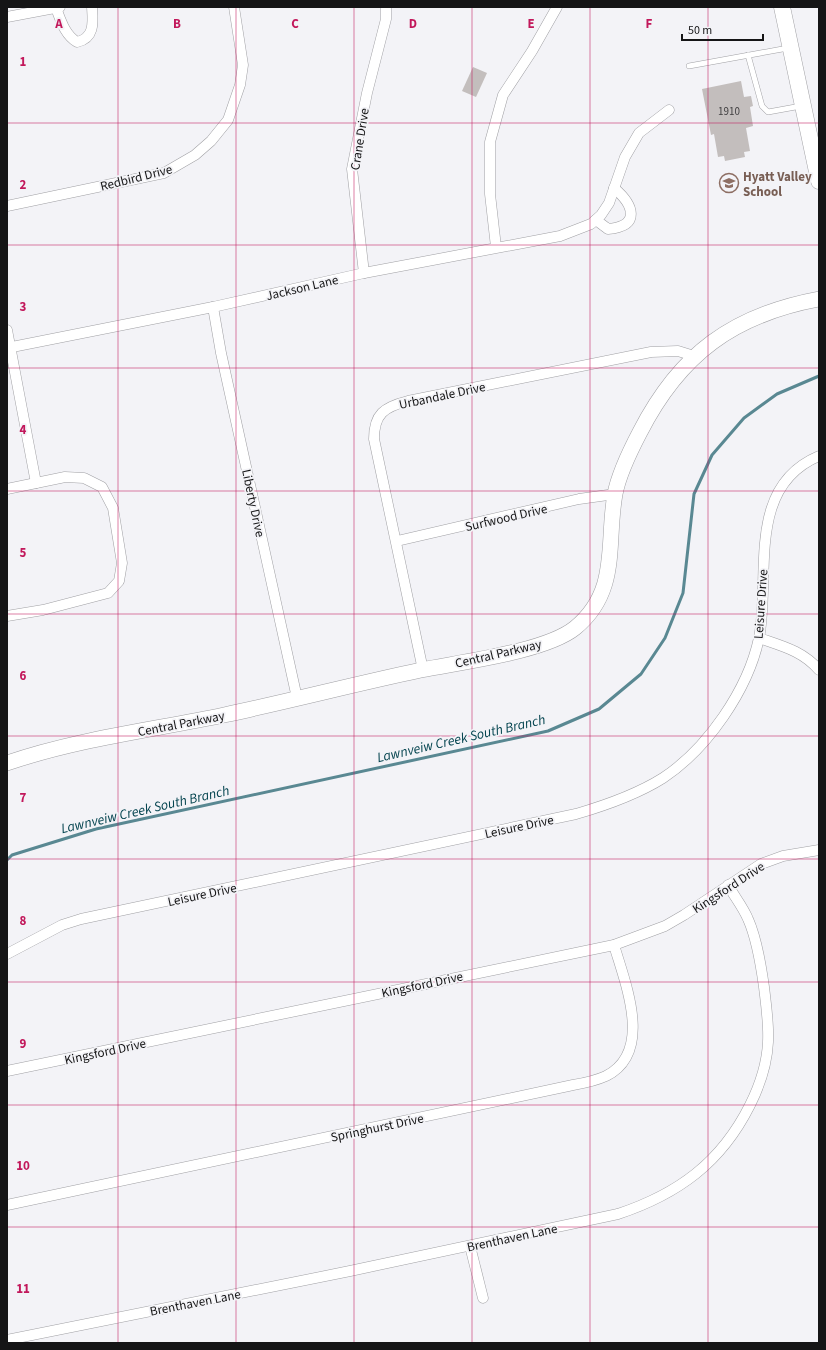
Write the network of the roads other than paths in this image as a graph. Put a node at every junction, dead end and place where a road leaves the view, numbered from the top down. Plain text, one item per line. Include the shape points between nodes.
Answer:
1 (58, 7) edge
2 (92, 7) edge
3 (234, 7) edge
4 (386, 7) edge
5 (557, 7) edge
6 (782, 7) edge
7 (7, 17) edge
8 (790, 48) junction
9 (748, 55) junction
10 (689, 66) dead end
11 (802, 105) junction
12 (670, 110) dead end
13 (819, 181) edge
14 (614, 188) junction
15 (7, 206) edge
16 (596, 220) junction
17 (496, 247) junction
18 (364, 273) junction
19 (819, 299) edge
20 (213, 307) junction
21 (7, 330) edge
22 (9, 348) edge
23 (694, 356) junction
24 (819, 456) edge
25 (36, 483) junction
26 (7, 489) edge
27 (615, 494) junction
28 (396, 541) junction
29 (7, 616) edge
30 (759, 638) junction
31 (423, 670) junction
32 (819, 670) edge
33 (297, 698) junction
34 (7, 763) edge
35 (819, 850) edge
36 (728, 885) junction
37 (614, 945) junction
38 (7, 954) edge
39 (7, 1071) edge
40 (7, 1205) edge
41 (470, 1246) junction
42 (482, 1298) dead end
43 (7, 1340) edge

1 - 2 street via 65,30 78,42 90,36 93,26
1 - 7 street
3 - 15 street, Redbird Drive via 243,65 240,85 228,120 211,141 178,166 164,173
4 - 18 street, Crane Drive via 386,19 367,93 352,169
5 - 17 street via 503,95 490,142 490,194
6 - 8 main road
8 - 9 lane
8 - 11 main road
9 - 10 lane
9 - 11 lane via 762,106 768,112
11 - 13 main road
12 - 14 street, Jackson Lane via 639,133 625,157
14 - 16 street, Jackson Lane via 609,203
14 - 16 street via 624,196 628,204 631,217 629,222 621,228 608,229
16 - 17 street, Jackson Lane via 560,236
17 - 18 street, Jackson Lane
18 - 20 street, Jackson Lane
19 - 23 street, Central Parkway via 797,303 754,318 717,338
20 - 22 street, Jackson Lane
20 - 33 street, Liberty Drive
21 - 22 street
22 - 25 street
23 - 27 street, Central Parkway via 663,391 649,413 633,444
23 - 28 street, Urbandale Drive via 678,351 651,352 402,403 385,409 374,427 374,439
24 - 30 street, Leisure Drive via 791,476 775,498 766,525
25 - 26 street
25 - 29 street via 65,476 84,478 102,487 113,508 122,563 120,581 108,593 87,600
27 - 28 street, Surfwood Drive
27 - 31 street, Central Parkway via 608,577 590,613 574,630 533,647
28 - 31 street, Urbandale Drive
30 - 32 street via 794,650 810,660
30 - 38 street, Leisure Drive via 751,664 732,703 701,745 664,777 622,799 576,814 81,919
31 - 33 street, Central Parkway
33 - 34 street, Central Parkway via 226,715 103,738
35 - 36 street, Kingsford Drive via 784,856 761,864
36 - 37 street, Kingsford Drive via 665,926
36 - 41 street, Brenthaven Lane via 748,918 752,933 761,970 768,1041 765,1066 757,1091 736,1131 709,1164 670,1192 646,1204 618,1214
37 - 39 street, Kingsford Drive
37 - 40 street, Springhurst Drive via 634,1027 627,1055 618,1067 607,1075 587,1083
41 - 42 street
41 - 43 street, Brenthaven Lane

